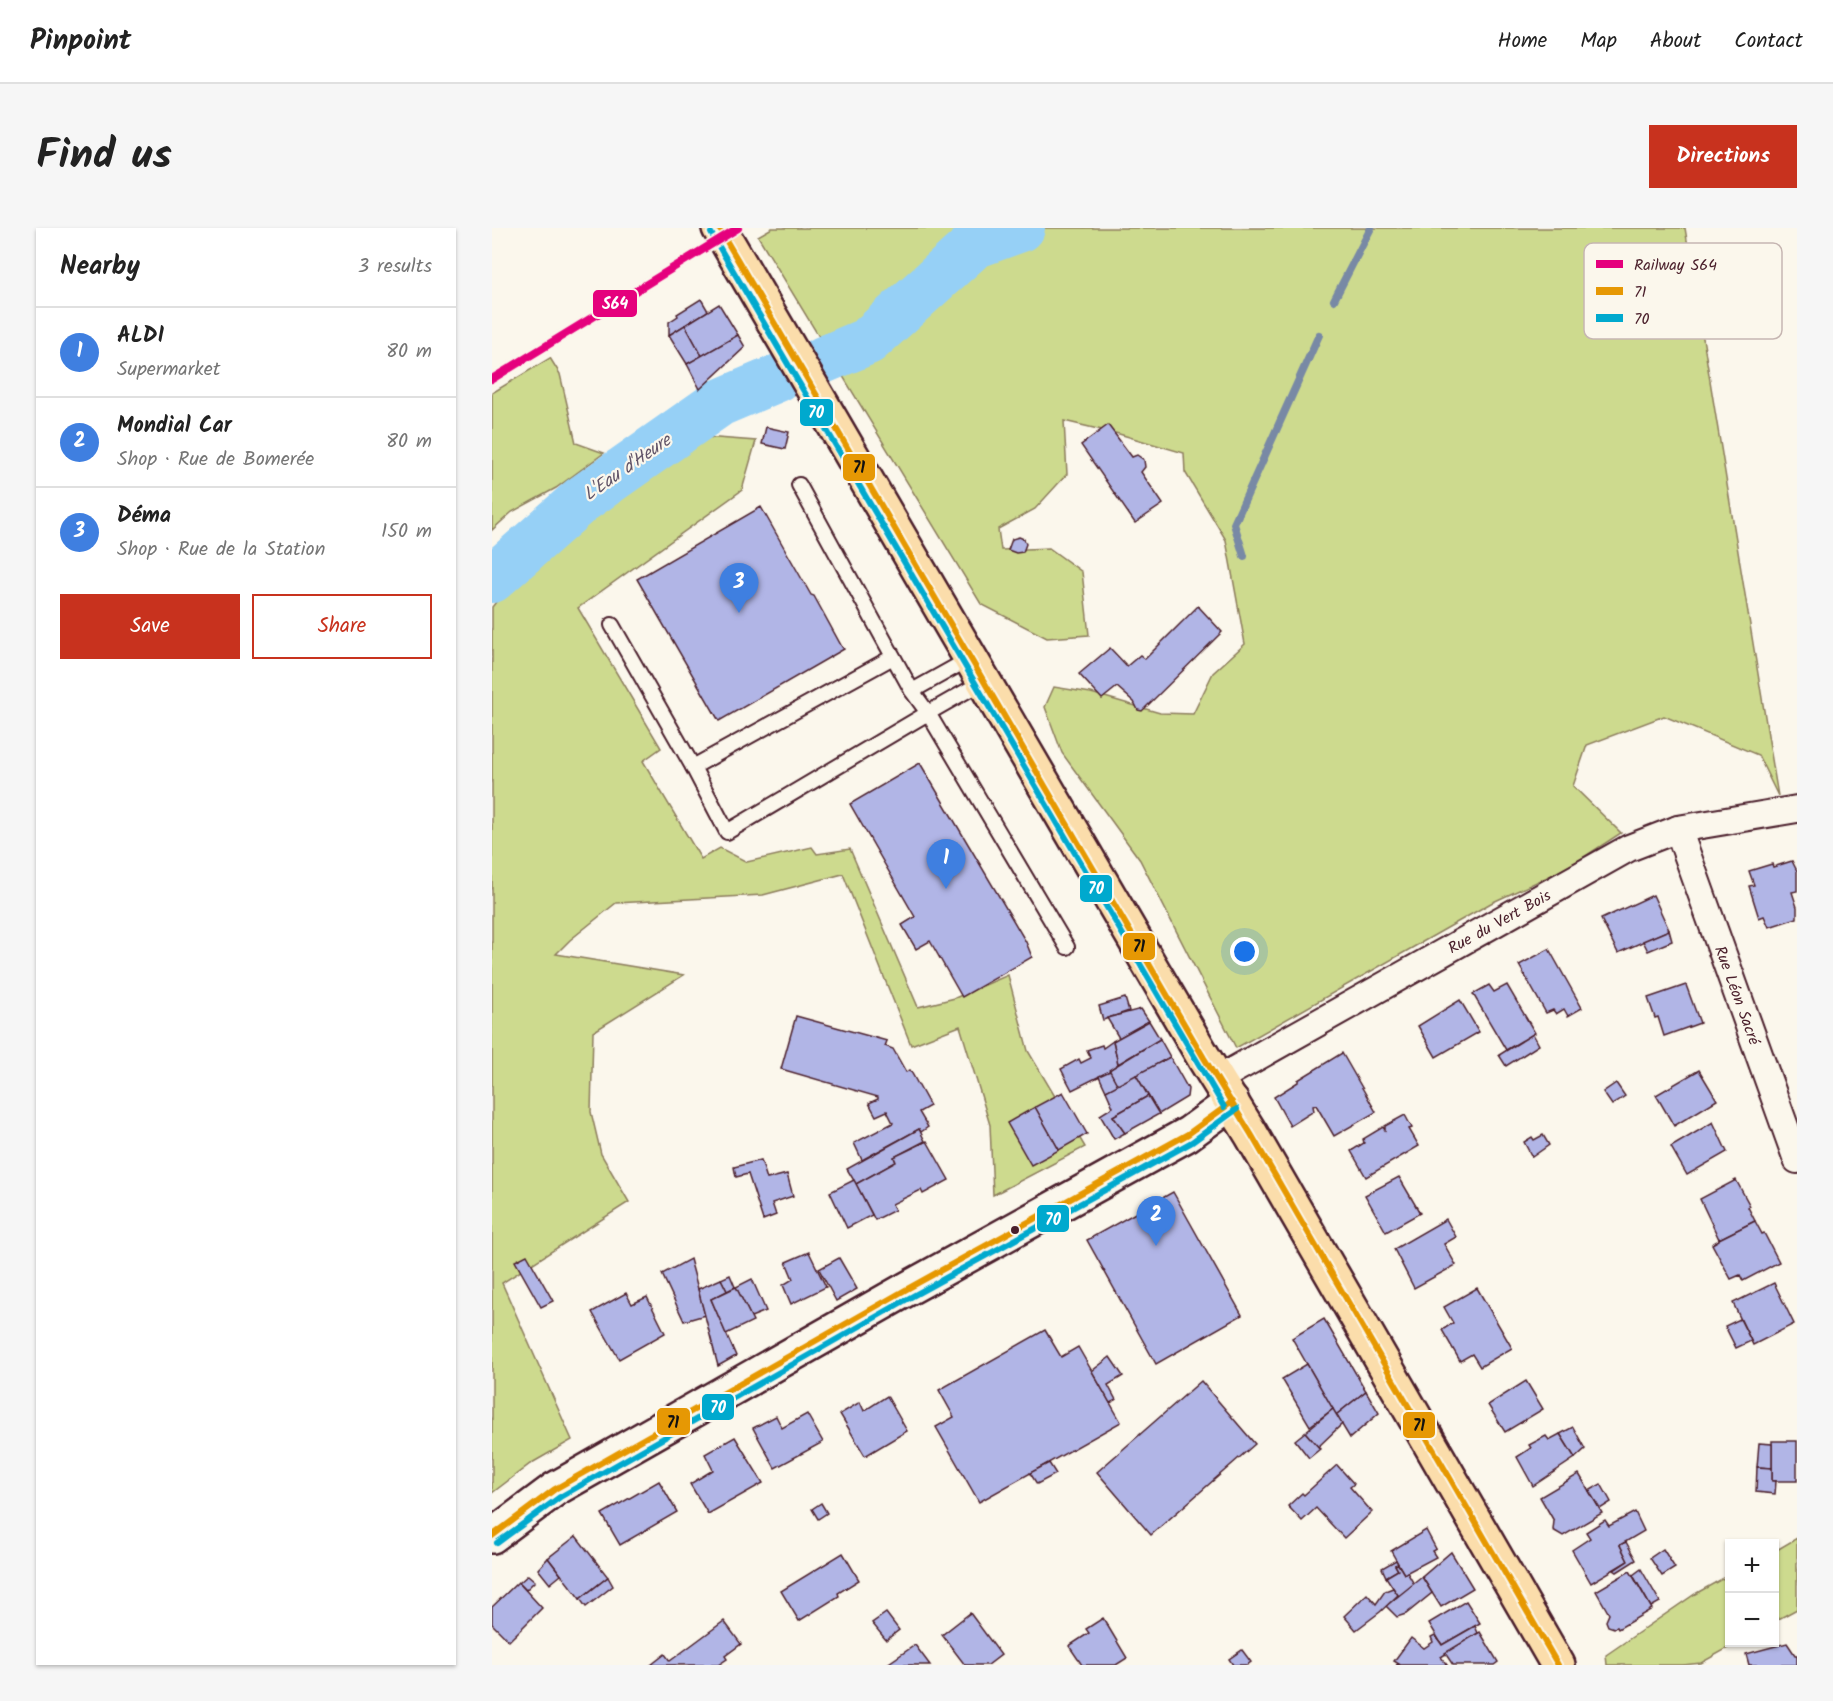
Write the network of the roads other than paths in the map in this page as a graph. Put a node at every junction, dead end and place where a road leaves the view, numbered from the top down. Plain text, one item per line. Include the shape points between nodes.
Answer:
1 (719, 228) edge
2 (799, 485) dead end
3 (612, 625) dead end
4 (893, 657) junction
5 (977, 670) junction
6 (912, 691) junction
7 (928, 713) junction
8 (693, 767) junction
9 (1797, 809) edge
10 (1678, 829) junction
11 (1067, 947) dead end
12 (1225, 1091) junction
13 (1797, 1160) edge
14 (492, 1536) edge
15 (1558, 1665) edge

1 - 5 main road
2 - 4 lane
3 - 8 lane
4 - 6 lane
4 - 8 lane
5 - 6 lane
5 - 7 lane
5 - 12 main road
6 - 7 lane
7 - 8 lane via 727,832
7 - 11 lane
9 - 10 street, Rue du Vert Bois
10 - 12 street, Rue du Vert Bois via 1629,848
10 - 13 street, Rue Léon Sacré
12 - 14 main road via 1188,1134 555,1489
12 - 15 main road

